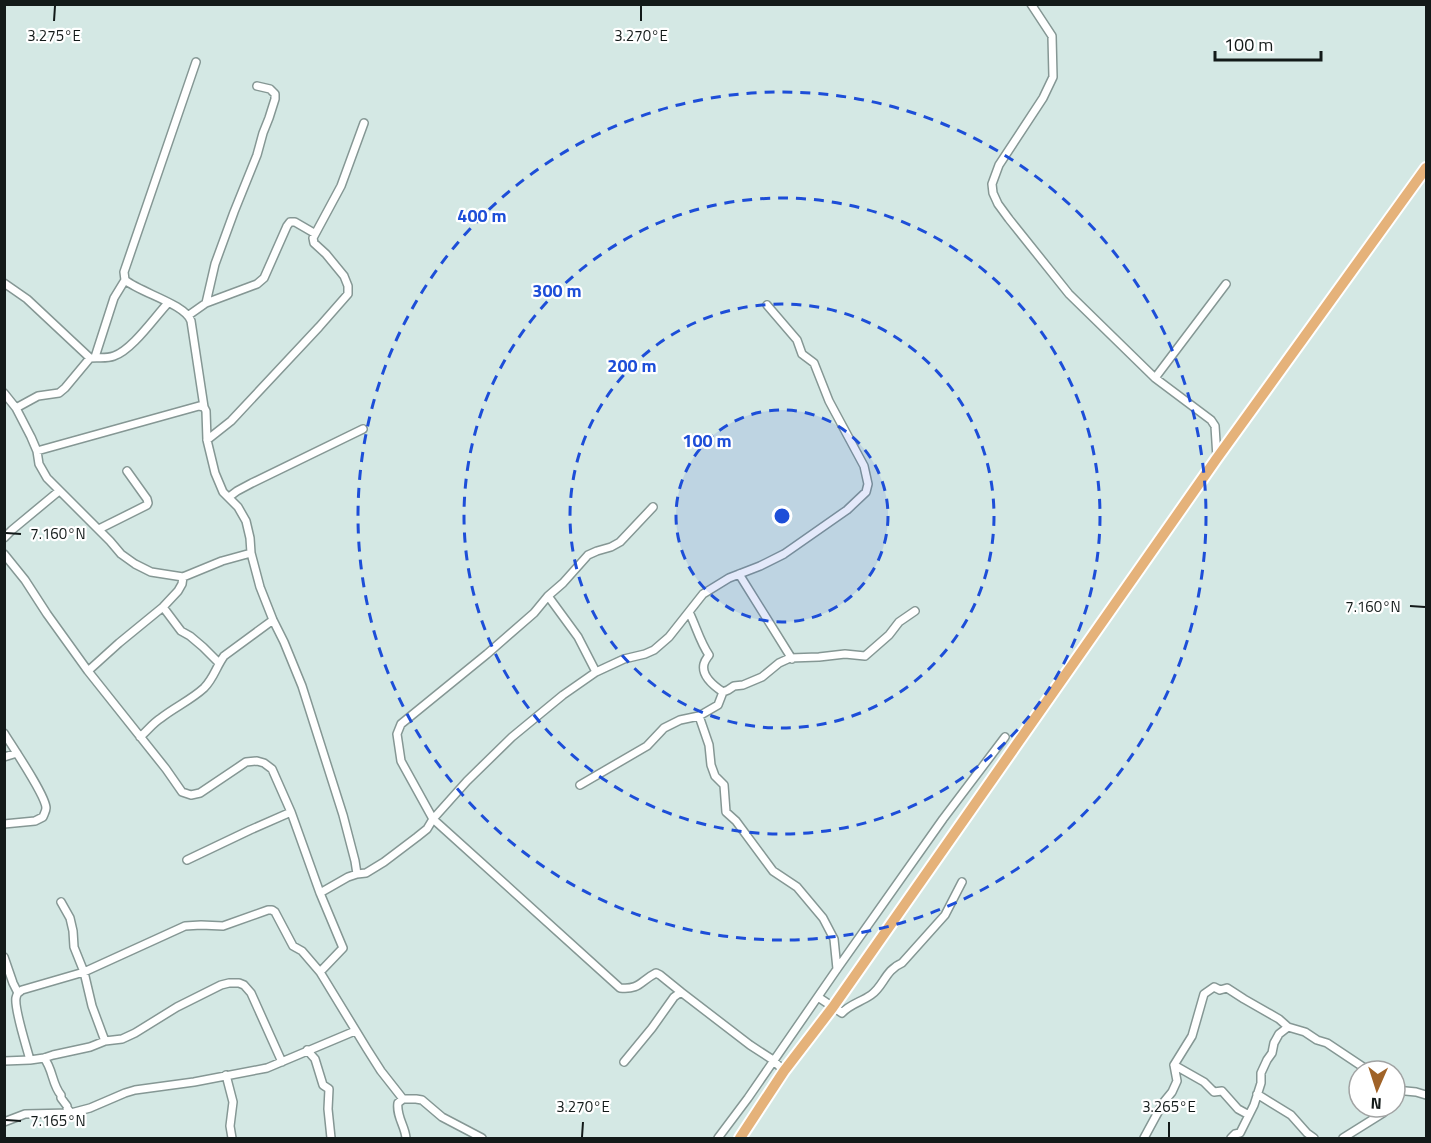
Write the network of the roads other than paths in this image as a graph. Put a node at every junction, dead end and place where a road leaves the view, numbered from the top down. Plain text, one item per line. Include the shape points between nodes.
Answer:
1 (1031, 4) edge
2 (196, 62) dead end
3 (257, 86) dead end
4 (364, 123) dead end
5 (1426, 168) edge
6 (314, 233) junction
7 (125, 280) junction
8 (4, 283) edge
9 (1226, 284) dead end
10 (168, 303) junction
11 (206, 303) junction
12 (767, 305) dead end
13 (189, 315) junction
14 (93, 358) junction
15 (1155, 378) junction
16 (4, 393) edge
17 (204, 407) junction
18 (16, 408) junction
19 (363, 429) dead end
20 (207, 440) junction
21 (37, 451) junction
22 (1217, 458) junction
23 (127, 471) dead end
24 (60, 491) junction
25 (229, 497) junction
26 (653, 507) dead end
27 (99, 529) junction
28 (4, 538) edge
29 (251, 553) junction
30 (6, 560) edge
31 (739, 574) junction
32 (183, 577) junction
33 (548, 596) junction
34 (164, 607) junction
35 (915, 611) dead end
36 (689, 612) junction
37 (273, 620) junction
38 (792, 659) junction
39 (219, 663) junction
40 (88, 671) junction
41 (596, 672) junction
42 (723, 692) junction
43 (699, 716) junction
44 (4, 733) edge
45 (140, 737) junction
46 (1005, 737) dead end
47 (17, 753) junction
48 (4, 757) edge
49 (580, 785) dead end
50 (291, 812) junction
51 (433, 819) junction
52 (4, 824) edge
53 (188, 860) dead end
54 (357, 874) junction
55 (962, 882) dead end
56 (320, 893) junction
57 (61, 902) dead end
58 (4, 957) edge
59 (837, 969) junction
60 (84, 972) junction
61 (320, 972) junction
62 (681, 992) junction
63 (18, 993) junction
64 (818, 997) junction
65 (833, 1007) junction
66 (1288, 1027) junction
67 (355, 1030) junction
68 (105, 1041) junction
69 (307, 1050) junction
70 (44, 1058) junction
71 (1351, 1059) edge
72 (30, 1060) junction
73 (773, 1060) junction
74 (4, 1061) edge
75 (282, 1062) junction
76 (624, 1062) dead end
77 (1174, 1065) junction
78 (784, 1071) junction
79 (226, 1075) junction
80 (1407, 1092) edge
81 (1257, 1094) junction
82 (1426, 1095) edge
83 (403, 1100) junction
84 (71, 1113) junction
85 (1249, 1115) junction
86 (1373, 1119) edge
87 (4, 1122) edge
88 (232, 1138) edge
89 (331, 1138) edge
90 (406, 1138) edge
91 (482, 1138) edge
92 (718, 1138) edge
93 (740, 1138) edge
94 (1144, 1138) edge
95 (1231, 1138) edge
96 (1314, 1138) edge
97 (1343, 1138) edge

1 - 15 street via 1052,36 1053,77 999,165 993,193 1069,294
2 - 7 street via 124,272
3 - 11 street via 270,89 275,99 215,264
4 - 6 street via 341,186
5 - 22 main road
6 - 11 street via 290,222 264,278
6 - 20 street via 314,243 344,276 348,294 231,421
7 - 10 street
7 - 14 street via 114,298
8 - 14 street
9 - 15 street
10 - 13 street
10 - 14 street via 120,353
11 - 13 street
12 - 31 street via 797,340 802,354 814,363 829,401 864,466 868,484 866,492 847,510 800,544
13 - 17 street
14 - 18 street via 59,393 38,396
15 - 22 street via 1211,420 1215,426
16 - 18 street
17 - 20 street
17 - 21 street
18 - 21 street
19 - 25 street
20 - 25 street via 220,487
21 - 24 street via 39,464
22 - 65 main road
23 - 27 street via 147,499 147,505
24 - 27 street
24 - 28 street
25 - 29 street via 246,521
26 - 33 street via 621,542 588,555
27 - 32 street via 135,564 151,572
29 - 32 street
29 - 37 street
30 - 40 street via 25,580
31 - 36 street via 703,594
31 - 38 street
32 - 34 street via 178,591
33 - 41 street via 578,637
33 - 51 street via 513,632 401,724 397,734 401,761
34 - 39 street via 181,631
34 - 40 street
35 - 38 street via 898,622 865,656
36 - 41 street via 654,650
36 - 42 street via 709,655 705,675
37 - 39 street
37 - 54 street via 311,713
38 - 42 street via 779,663 762,677
39 - 45 street via 204,688
40 - 45 street
41 - 51 street via 512,737
42 - 43 street via 718,705
43 - 49 street via 664,728 646,746
43 - 59 street via 711,765 724,785 726,812 773,871 797,887 823,918 834,939
44 - 47 street
45 - 50 street via 182,792 191,795 246,762 264,763 272,769
46 - 59 street
47 - 48 street
47 - 52 street via 46,809 44,817 35,821
50 - 53 street
50 - 56 street
51 - 54 street via 427,829 392,856 366,873
51 - 62 street via 620,988 635,987 656,973
54 - 56 street
55 - 65 street via 945,915 902,963 893,967 873,994 842,1013
56 - 61 street via 343,948
57 - 60 street via 70,918 74,947
58 - 63 street
59 - 64 street
60 - 61 street via 185,926 223,926 272,910 293,946
60 - 63 street
60 - 68 street
61 - 67 street
62 - 73 street
62 - 76 street
63 - 72 street via 16,1004
64 - 65 street
64 - 73 street
65 - 78 main road
66 - 71 street via 1327,1043
66 - 77 street via 1227,988 1214,987 1204,994 1192,1036
66 - 81 street via 1274,1043
67 - 69 street
67 - 83 street
68 - 70 street
68 - 75 street via 129,1036 177,1006 221,985 234,983 251,993
69 - 75 street
69 - 89 street via 315,1059 322,1085 329,1089
70 - 72 street
70 - 84 street
72 - 74 street
73 - 78 street
73 - 92 street
75 - 79 street
77 - 85 street via 1214,1092 1222,1090 1238,1109
77 - 94 street via 1177,1081
78 - 93 main road
79 - 84 street via 135,1090
79 - 88 street via 233,1102
80 - 82 street
81 - 85 street
81 - 96 street via 1291,1115
83 - 90 street via 397,1108
83 - 91 street via 422,1100 442,1117
84 - 87 street via 25,1114
85 - 95 street via 1240,1133
86 - 97 street

